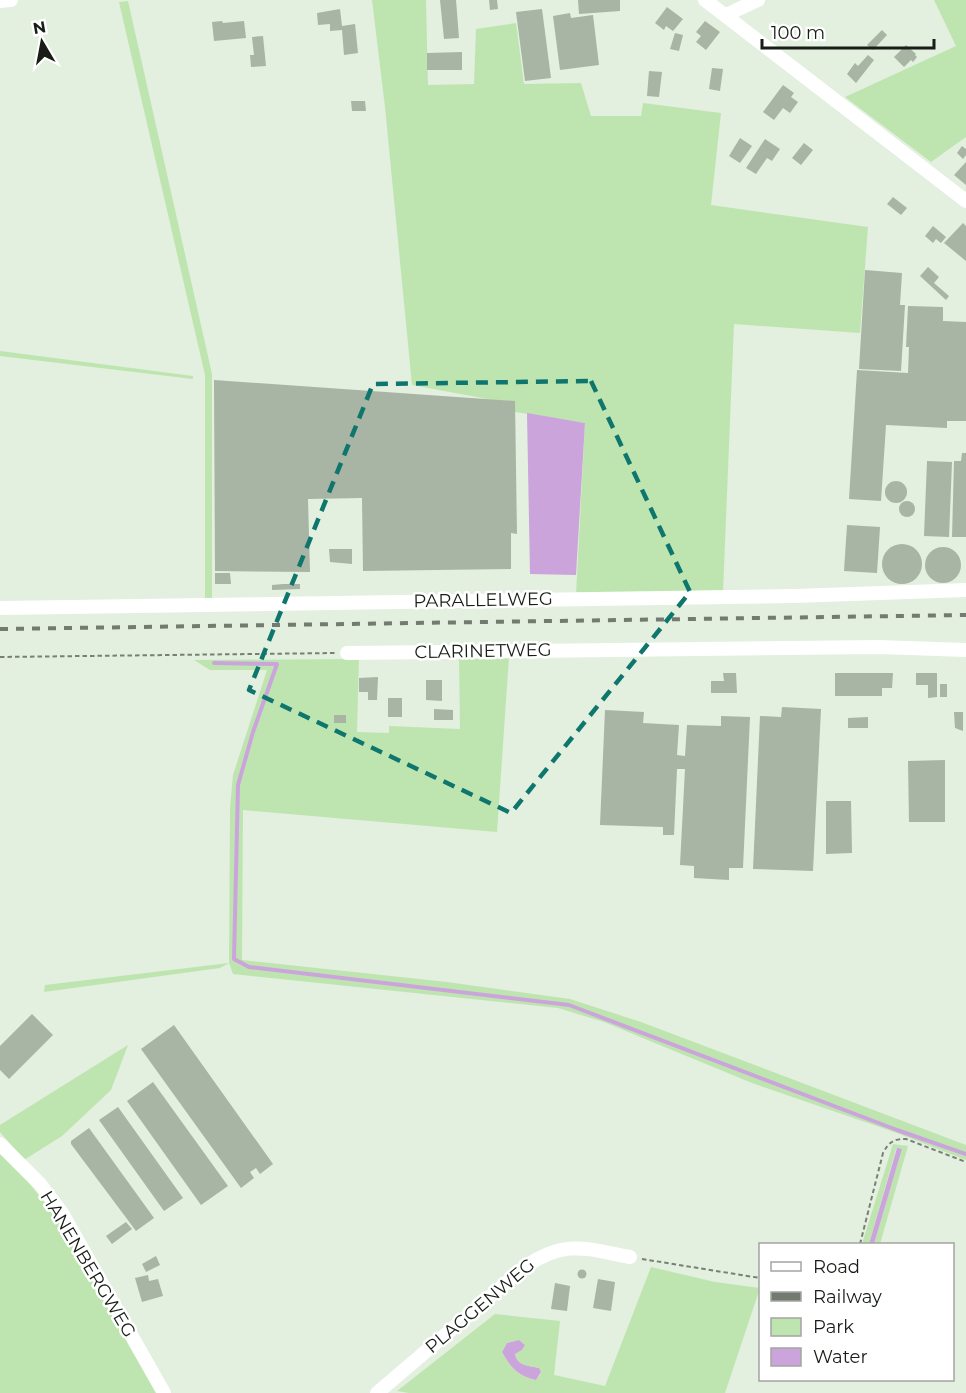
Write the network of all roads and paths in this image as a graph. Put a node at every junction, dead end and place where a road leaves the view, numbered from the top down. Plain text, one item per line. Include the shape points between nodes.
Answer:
1 (11, 0) edge
2 (705, 0) edge
3 (758, 0) edge
4 (0, 1) edge
5 (726, 15) junction
6 (966, 201) edge
7 (966, 590) edge
8 (0, 608) edge
9 (966, 650) edge
10 (347, 653) joint
11 (0, 657) edge
12 (0, 1144) edge
13 (966, 1162) edge
14 (861, 1243) edge
15 (630, 1257) joint
16 (759, 1278) edge
17 (164, 1393) edge
18 (377, 1393) edge

1 - 4 street
2 - 5 street
3 - 5 street
5 - 6 street
7 - 8 street, PARALLELWEG
9 - 10 street, CLARINETWEG via 843,647
10 - 11 path
12 - 17 street, HANENBERGWEG via 40,1184 62,1213
13 - 14 path via 906,1138 888,1143
15 - 16 path
15 - 18 street, PLAGGENWEG via 569,1248 541,1256

